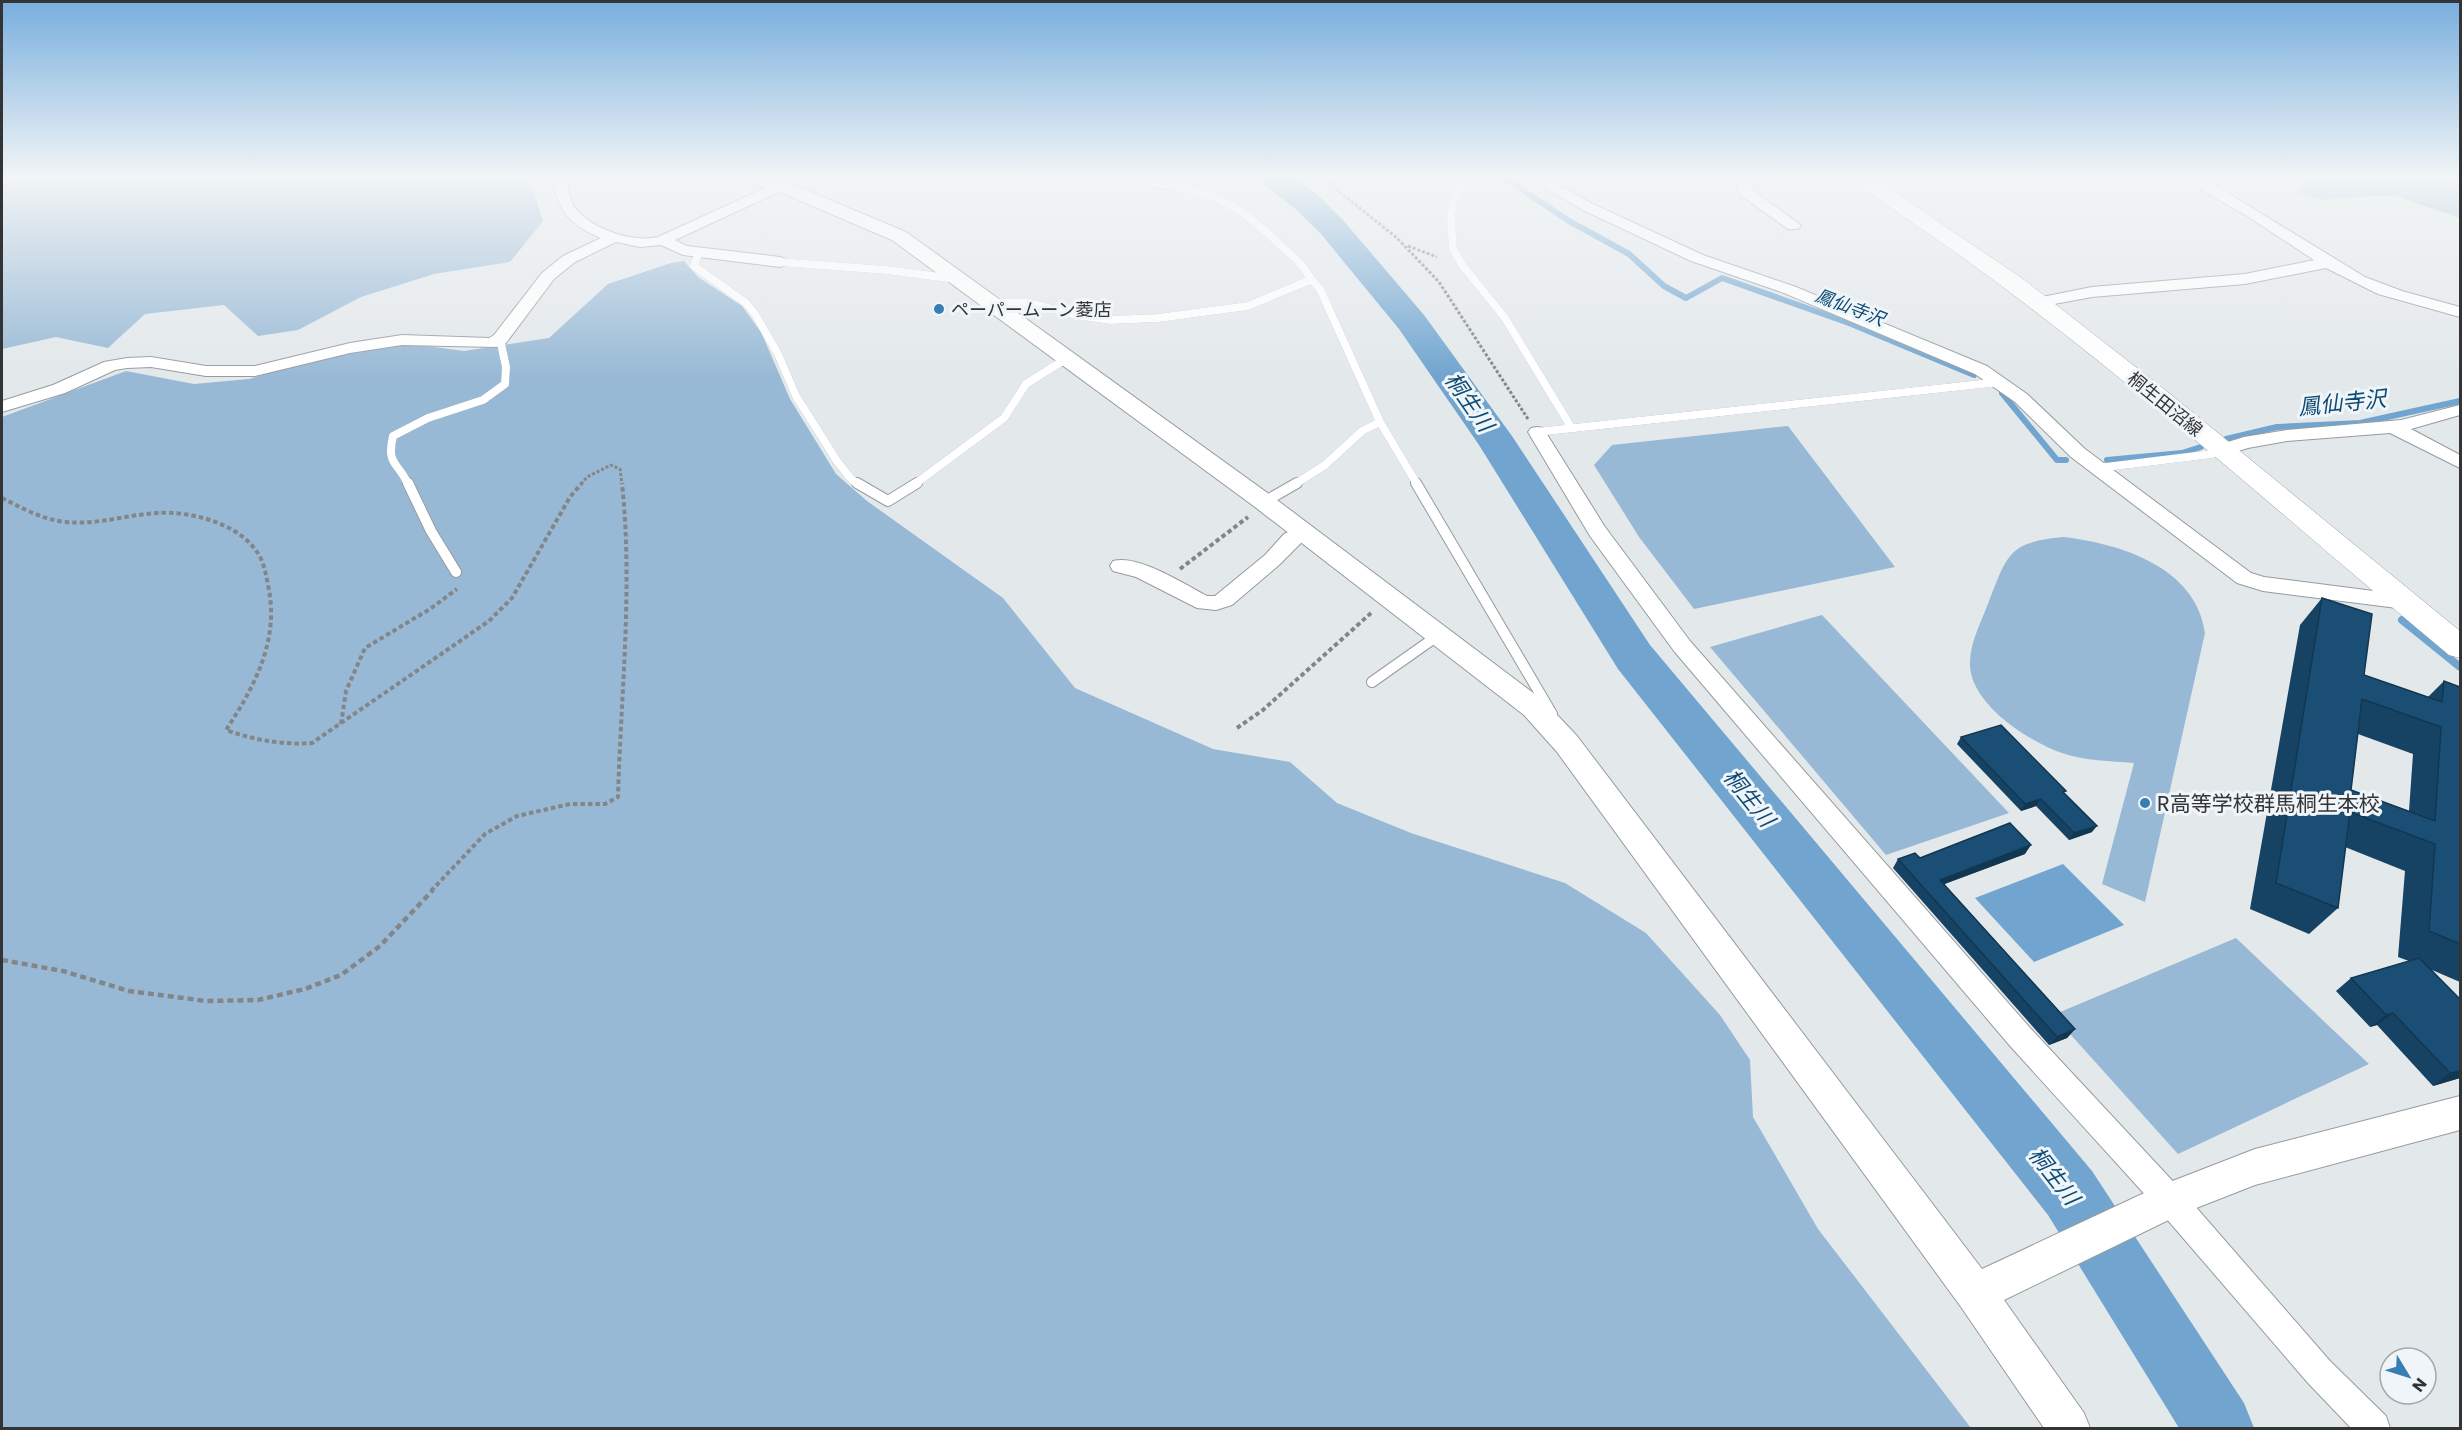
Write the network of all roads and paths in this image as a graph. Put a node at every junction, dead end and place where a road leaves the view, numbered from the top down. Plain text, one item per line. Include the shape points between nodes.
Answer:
1 (603, 243) edge
2 (634, 243) edge
3 (656, 243) edge
4 (668, 243) edge
5 (908, 243) edge
6 (1277, 243) edge
7 (1453, 243) edge
8 (1664, 243) edge
9 (1957, 243) edge
10 (2300, 243) edge
11 (1404, 244) joint
12 (699, 252) junction
13 (780, 262) joint
14 (2330, 262) junction
15 (1463, 266) junction
16 (959, 279) junction
17 (1310, 280) junction
18 (2038, 302) junction
19 (991, 303) junction
20 (2460, 312) edge
21 (501, 339) junction
22 (1067, 358) junction
23 (2000, 382) junction
24 (2, 407) edge
25 (2460, 410) edge
26 (1380, 422) junction
27 (1571, 427) junction
28 (2393, 427) junction
29 (1537, 432) junction
30 (2222, 450) junction
31 (2460, 462) edge
32 (2098, 468) junction
33 (2, 498) edge
34 (1258, 508) junction
35 (1303, 531) junction
36 (1120, 566) dead end
37 (456, 572) joint
38 (1163, 582) junction
39 (1389, 596) junction
40 (2405, 602) junction
41 (1440, 634) junction
42 (2460, 647) edge
43 (1372, 682) dead end
44 (341, 724) junction
45 (1238, 728) dead end
46 (1567, 744) junction
47 (2, 960) edge
48 (2460, 1113) edge
49 (2170, 1200) junction
50 (1975, 1293) junction
51 (2069, 1428) edge
52 (2374, 1428) edge

1 - 21 street via 569,259 548,276
2 - 3 street
4 - 12 street
5 - 16 street
6 - 17 lane via 1304,268
7 - 15 lane
8 - 23 street via 1964,362
9 - 18 main road, 桐生田沼線
10 - 14 street
11 - 15 path
11 - 29 path via 1439,282
12 - 13 street
12 - 22 lane via 694,267 746,303 755,314 796,396 837,461 852,480 888,501 1005,418 1026,384
13 - 16 lane
14 - 18 street via 2245,279 2092,292
14 - 20 street via 2387,292
15 - 27 lane via 1504,318
16 - 19 street
17 - 19 lane via 1248,306 1158,318 1111,320 1030,303
17 - 26 lane via 1320,289
18 - 30 main road, 桐生田沼線
19 - 22 street
21 - 24 street via 481,344 402,340 255,371 127,363
21 - 37 lane via 505,384 483,400 428,418 393,436 390,448 391,460 405,477
22 - 34 street
23 - 27 lane
23 - 32 street
25 - 28 street
26 - 34 lane via 1359,434 1318,471
26 - 46 lane
27 - 29 lane
28 - 30 street via 2301,432 2251,440
28 - 31 street
29 - 49 street via 1597,531 1683,646 2020,1038
30 - 32 lane
30 - 40 main road, 桐生田沼線
32 - 40 street via 2244,578 2263,584
33 - 44 path via 37,516 63,522 170,513 236,532 264,563 272,601 269,648 259,678 226,730 249,740 292,745 312,743
34 - 35 street
34 - 38 path
35 - 38 street via 1224,600 1204,603
35 - 39 street
36 - 38 street
37 - 44 path via 463,580 456,592 365,648 346,691
39 - 41 street
39 - 45 path
40 - 42 main road, 桐生田沼線
41 - 43 lane
41 - 46 street via 1534,708
44 - 47 path via 489,621 512,598 550,529 587,477 611,465 620,469 627,513 628,559 618,797 605,804 570,804 517,816 485,834 380,946 341,975 305,989 258,1000 206,1001 129,991 63,971
46 - 50 street
48 - 49 street via 2255,1167
49 - 50 street
49 - 52 street via 2319,1372
50 - 51 street

